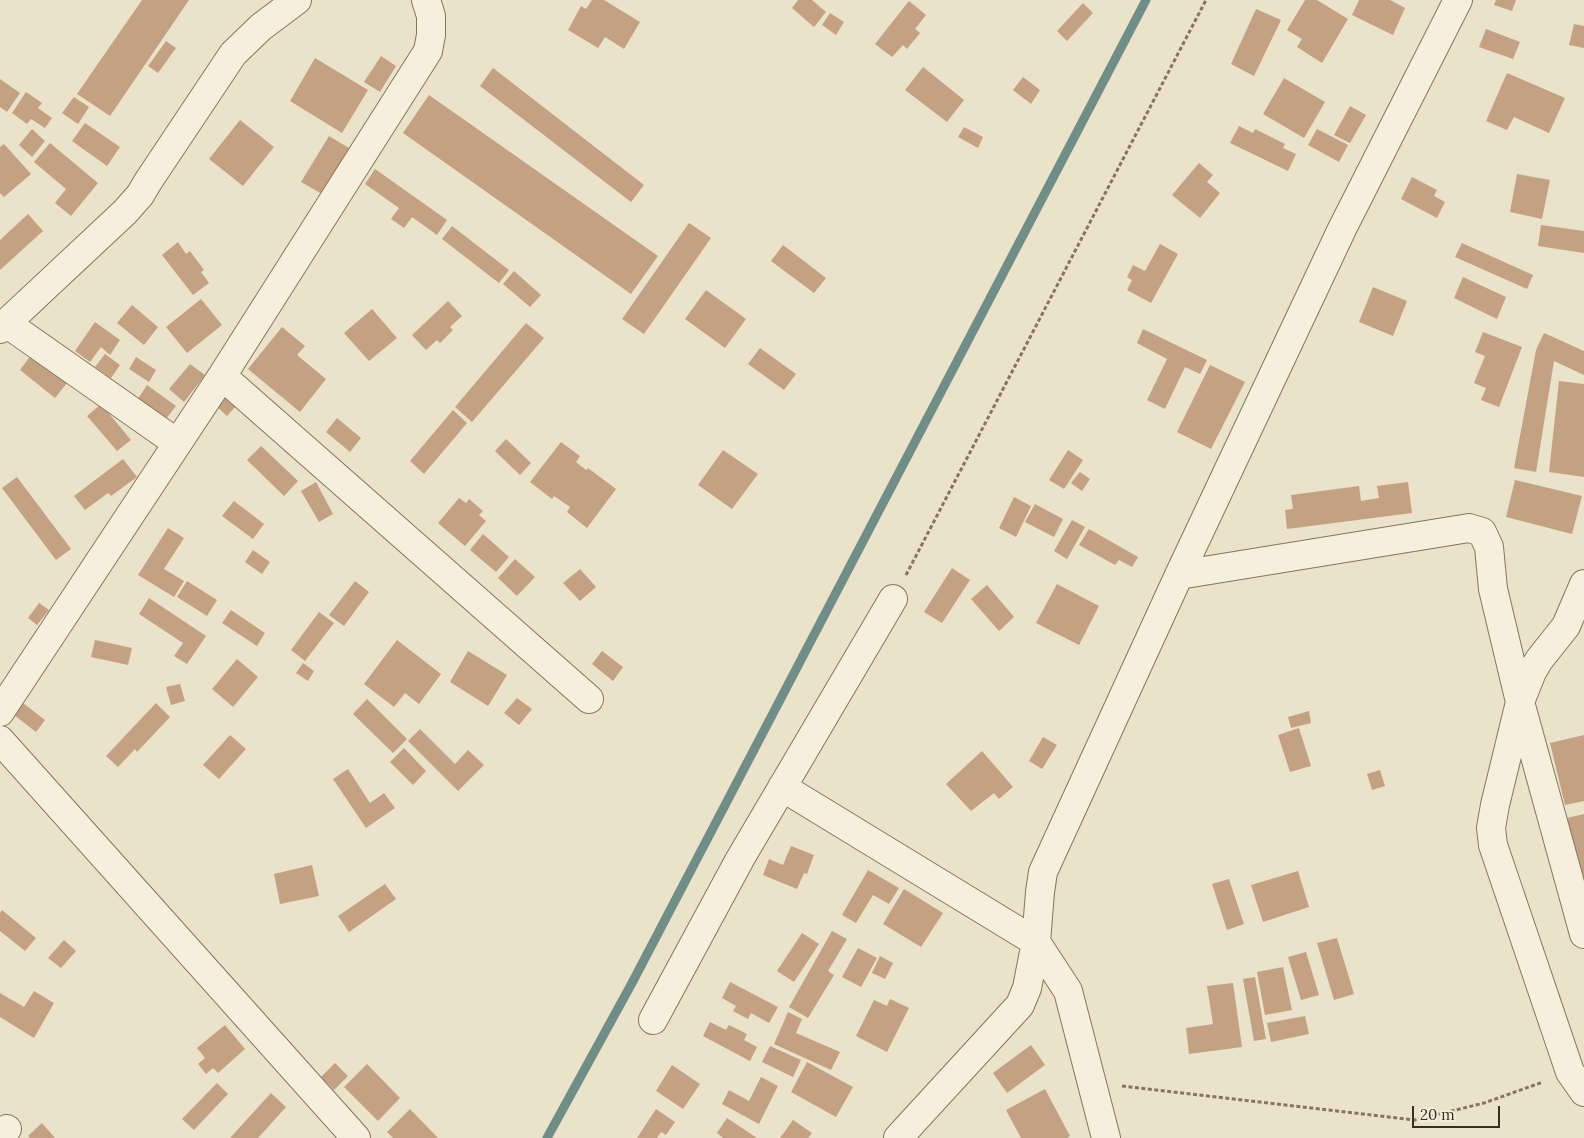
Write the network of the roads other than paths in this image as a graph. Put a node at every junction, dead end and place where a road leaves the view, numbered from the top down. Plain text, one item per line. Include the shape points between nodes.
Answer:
1 (297, 0) edge
2 (426, 0) edge
3 (1458, 0) edge
4 (3, 326) edge
5 (222, 376) junction
6 (178, 443) junction
7 (1179, 575) junction
8 (1584, 584) edge
9 (893, 599) road end
10 (589, 699) dead end
11 (1520, 702) junction
12 (0, 712) edge
13 (0, 740) edge
14 (782, 787) junction
15 (1584, 934) edge
16 (1036, 942) junction
17 (653, 1020) dead end
18 (1577, 1082) edge
19 (356, 1138) edge
20 (898, 1138) edge
21 (1106, 1138) edge

1 - 4 street via 261,27 233,54 140,196
2 - 5 street via 431,16 428,51
3 - 7 street via 1342,229
4 - 6 street
5 - 6 street
5 - 10 street
6 - 12 street
7 - 11 street via 1476,529 1482,532 1489,548 1493,589
7 - 16 street via 1043,872
8 - 11 street via 1566,626 1539,660
9 - 14 street
11 - 15 street
11 - 18 street via 1495,806 1491,828 1493,846
13 - 19 street
14 - 16 street
14 - 17 street
16 - 20 street via 1028,988 1020,1006
16 - 21 street via 1068,991

